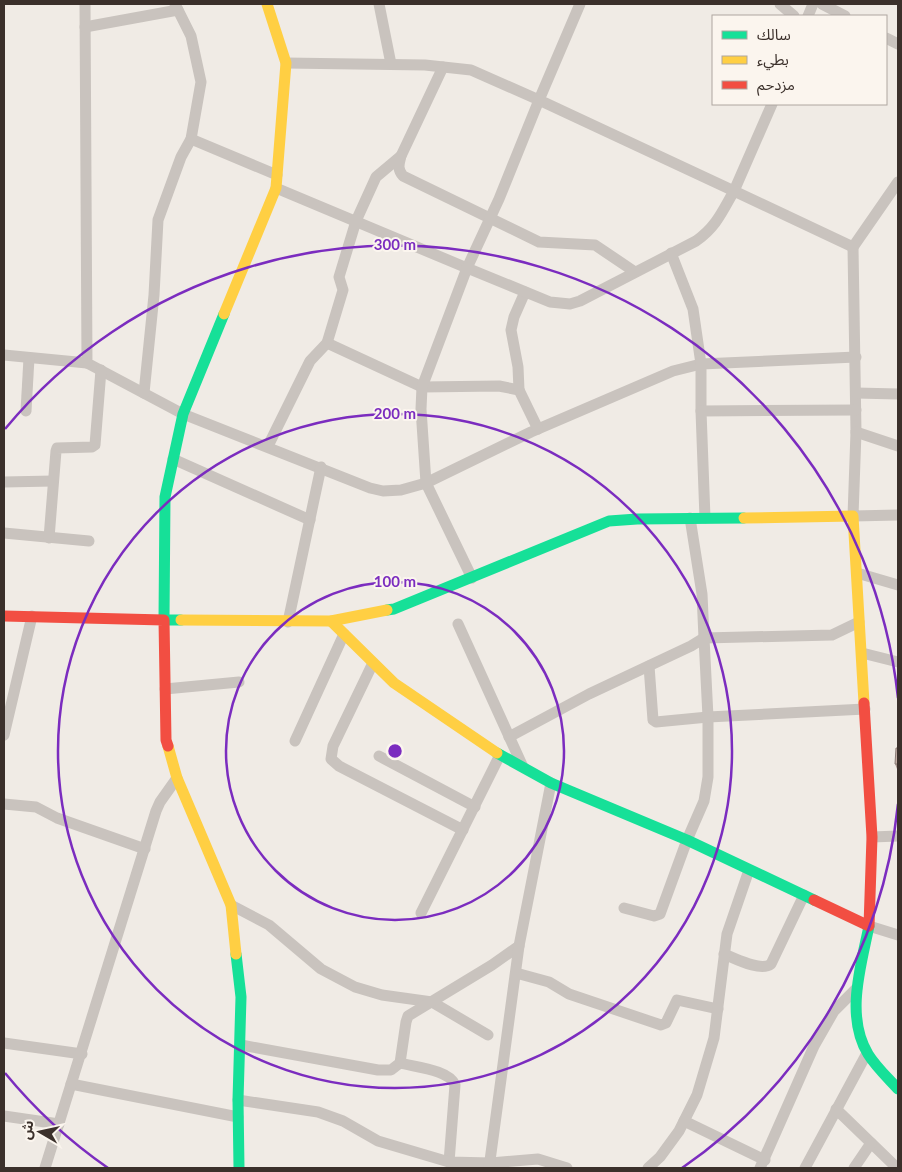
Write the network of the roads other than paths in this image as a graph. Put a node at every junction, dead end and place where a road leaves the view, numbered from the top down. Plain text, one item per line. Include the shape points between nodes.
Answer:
1 (85, 4) edge
2 (267, 4) edge
3 (379, 4) edge
4 (580, 4) edge
5 (780, 4) edge
6 (822, 4) edge
7 (176, 7) edge
8 (793, 15) edge
9 (844, 15) edge
10 (85, 27) junction
11 (286, 63) junction
12 (391, 64) junction
13 (443, 67) junction
14 (539, 100) junction
15 (772, 105) edge
16 (191, 138) junction
17 (401, 156) junction
18 (277, 175) junction
19 (898, 182) edge
20 (276, 188) junction
21 (734, 192) junction
22 (894, 199) edge
23 (490, 218) junction
24 (356, 221) junction
25 (853, 248) junction
26 (672, 253) junction
27 (467, 268) junction
28 (635, 272) junction
29 (525, 292) junction
30 (327, 343) junction
31 (4, 355) edge
32 (856, 357) junction
33 (29, 358) junction
34 (86, 363) junction
35 (701, 364) junction
36 (101, 370) junction
37 (422, 387) junction
38 (519, 390) junction
39 (144, 393) junction
40 (856, 393) junction
41 (898, 394) edge
42 (856, 410) junction
43 (26, 411) dead end
44 (701, 411) junction
45 (183, 414) junction
46 (538, 429) junction
47 (856, 432) junction
48 (268, 446) junction
49 (898, 446) edge
50 (173, 459) junction
51 (321, 467) junction
52 (53, 481) junction
53 (4, 482) edge
54 (426, 483) junction
55 (898, 515) edge
56 (853, 516) junction
57 (690, 518) junction
58 (705, 518) junction
59 (310, 520) junction
60 (4, 533) edge
61 (49, 538) junction
62 (89, 541) dead end
63 (856, 573) junction
64 (472, 578) junction
65 (898, 585) edge
66 (4, 616) edge
67 (32, 616) junction
68 (164, 620) junction
69 (331, 621) junction
70 (288, 622) junction
71 (859, 622) junction
72 (458, 624) dead end
73 (344, 634) junction
74 (704, 638) junction
75 (862, 653) junction
76 (898, 662) edge
77 (373, 663) junction
78 (649, 666) junction
79 (239, 682) dead end
80 (165, 689) junction
81 (865, 710) junction
82 (708, 717) junction
83 (4, 736) edge
84 (509, 737) junction
85 (294, 741) dead end
86 (500, 755) junction
87 (379, 756) dead end
88 (522, 767) junction
89 (177, 778) junction
90 (551, 782) junction
91 (4, 804) edge
92 (475, 807) junction
93 (464, 830) junction
94 (898, 836) edge
95 (872, 837) junction
96 (687, 840) junction
97 (145, 849) junction
98 (749, 870) junction
99 (804, 895) junction
100 (231, 905) junction
101 (624, 908) dead end
102 (421, 913) dead end
103 (869, 926) junction
104 (898, 935) edge
105 (519, 946) junction
106 (724, 954) junction
107 (516, 974) junction
108 (857, 988) junction
109 (432, 1002) junction
110 (718, 1009) junction
111 (488, 1035) dead end
112 (4, 1043) edge
113 (241, 1045) junction
114 (866, 1052) junction
115 (82, 1054) junction
116 (400, 1063) junction
117 (71, 1084) junction
118 (898, 1089) edge
119 (238, 1100) junction
120 (836, 1109) junction
121 (4, 1116) edge
122 (238, 1117) junction
123 (684, 1121) junction
124 (59, 1124) junction
125 (871, 1143) junction
126 (449, 1162) junction
127 (762, 1164) edge
128 (490, 1165) edge
129 (45, 1168) edge
130 (239, 1168) edge
131 (566, 1168) edge
132 (648, 1168) edge
133 (804, 1168) edge
134 (854, 1168) edge
135 (897, 1168) edge

1 - 10 street
2 - 11 street
3 - 12 street
4 - 14 street
5 - 8 street
6 - 9 street
7 - 10 street via 129,20
7 - 16 street via 191,36 201,82
10 - 34 street
11 - 12 street
11 - 18 street
12 - 13 street
13 - 14 street via 471,70
13 - 17 street
14 - 21 street
14 - 23 street
15 - 21 street
16 - 18 street
16 - 39 street via 158,220
17 - 23 street via 398,166 403,176
17 - 24 street via 376,177
18 - 20 street
19 - 22 street
20 - 24 street
20 - 45 street
21 - 25 street
21 - 26 street via 716,224 707,233
22 - 25 street
23 - 27 street
23 - 28 street via 539,242 595,245
24 - 27 street
24 - 30 street via 339,277 343,290
25 - 32 street
26 - 28 street
26 - 35 street via 693,309
27 - 29 street
27 - 37 street
28 - 29 street via 570,304 550,302
29 - 38 street via 510,330
30 - 37 street
30 - 48 street via 310,361
31 - 33 street
32 - 35 street
32 - 40 street
33 - 34 street
33 - 43 street
34 - 36 street
35 - 44 street
35 - 46 street via 673,371
36 - 39 street
36 - 52 street via 95,445 58,448
37 - 38 street via 499,386
37 - 54 street
38 - 46 street
39 - 45 street
40 - 41 street
40 - 42 street
42 - 44 street
42 - 47 street
44 - 58 street
45 - 48 street
45 - 50 street
46 - 54 street
47 - 49 street
47 - 56 street
48 - 51 street
50 - 59 street
50 - 68 street via 166,497
51 - 54 street via 383,491
51 - 59 street
52 - 53 street
52 - 61 street
54 - 64 street
55 - 56 street
56 - 58 street
56 - 63 street
57 - 58 street
57 - 64 street via 608,522
57 - 74 street via 702,594
59 - 70 street
60 - 61 street
61 - 62 street
63 - 65 street
63 - 71 street
64 - 69 street via 394,609
66 - 67 street
67 - 68 street
67 - 83 street
68 - 70 street
68 - 80 street
69 - 70 street
69 - 73 street
71 - 74 street via 832,635
71 - 75 street
72 - 84 street
73 - 77 street
73 - 85 street
74 - 78 street
74 - 82 street
75 - 76 street
75 - 81 street
77 - 86 street via 394,683
77 - 93 street via 333,746 331,759
78 - 82 street via 654,722
78 - 84 street
79 - 80 street
80 - 89 street via 166,740
81 - 82 street
81 - 95 street
82 - 96 street via 708,778 704,801
84 - 88 street
86 - 88 street
86 - 92 street
87 - 92 street
88 - 90 street
89 - 97 street via 160,802
89 - 100 street
90 - 96 street
90 - 105 street
91 - 97 street via 36,807 57,818
92 - 93 street
93 - 102 street
94 - 95 street
95 - 103 street
96 - 98 street
96 - 101 street via 660,914 654,916
97 - 115 street
98 - 99 street
98 - 106 street via 727,934
99 - 103 street
99 - 106 street via 768,967 759,967
100 - 109 street via 269,924 321,968 354,987 382,995
100 - 113 street via 242,997
103 - 104 street
103 - 108 street
105 - 107 street
105 - 109 street
106 - 110 street
107 - 110 street via 549,982 569,994 661,1025 666,1023 677,1000
107 - 128 street
108 - 114 street via 858,1027
108 - 127 street via 834,1011 814,1046
109 - 111 street
109 - 116 street via 408,1016
110 - 123 street via 714,1038 697,1095
112 - 115 street
113 - 116 street via 386,1071
113 - 119 street
114 - 118 street
114 - 120 street
115 - 117 street
116 - 126 street via 442,1073 453,1080
117 - 122 street
117 - 124 street
119 - 122 street
119 - 126 street via 318,1112 378,1140
120 - 125 street
120 - 133 street
121 - 124 street
122 - 130 street
123 - 127 street
123 - 132 street via 660,1157
124 - 129 street
125 - 134 street
125 - 135 street
126 - 128 street
128 - 131 street via 538,1160

